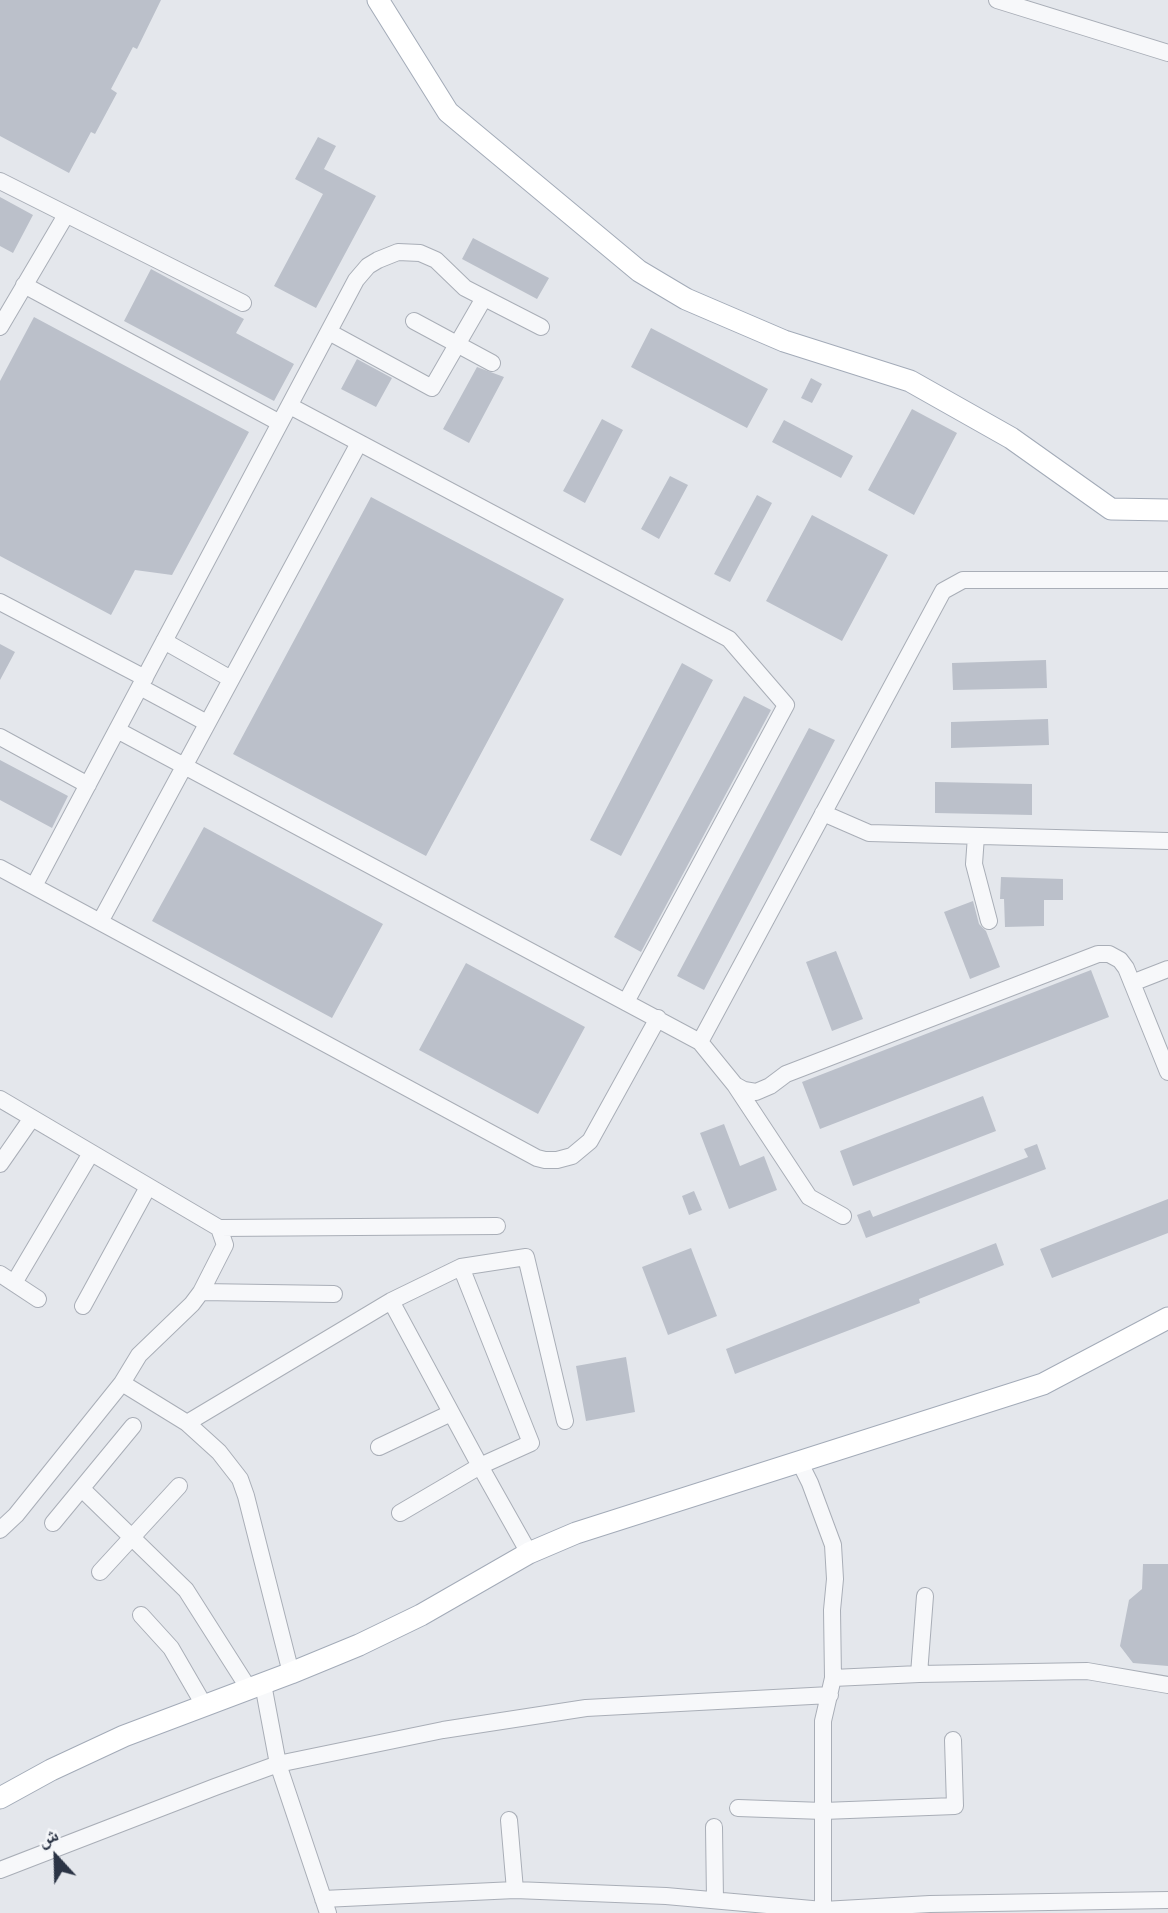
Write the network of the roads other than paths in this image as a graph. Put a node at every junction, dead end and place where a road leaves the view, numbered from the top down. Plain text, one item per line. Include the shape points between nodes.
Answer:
1 (377, 0) edge
2 (996, 0) edge
3 (1168, 53) edge
4 (0, 181) edge
5 (66, 215) junction
6 (24, 285) junction
7 (484, 298) junction
8 (243, 303) dead end
9 (414, 321) dead end
10 (0, 327) edge
11 (541, 327) dead end
12 (329, 332) junction
13 (457, 345) junction
14 (492, 363) dead end
15 (290, 406) junction
16 (281, 423) junction
17 (359, 443) junction
18 (1168, 510) edge
19 (1168, 580) edge
20 (0, 602) edge
21 (164, 641) junction
22 (231, 679) junction
23 (142, 682) junction
24 (207, 723) junction
25 (117, 730) junction
26 (0, 737) edge
27 (184, 766) junction
28 (88, 785) junction
29 (823, 813) junction
30 (976, 836) junction
31 (1168, 841) edge
32 (0, 868) edge
33 (34, 886) junction
34 (989, 920) dead end
35 (100, 922) junction
36 (1168, 969) edge
37 (1132, 983) junction
38 (626, 1002) junction
39 (658, 1018) junction
40 (699, 1042) junction
41 (1168, 1072) edge
42 (735, 1085) junction
43 (0, 1099) edge
44 (32, 1118) junction
45 (91, 1153) junction
46 (0, 1164) edge
47 (148, 1187) junction
48 (843, 1216) dead end
49 (497, 1226) dead end
50 (219, 1228) junction
51 (461, 1267) junction
52 (7, 1279) edge
53 (201, 1292) junction
54 (334, 1294) dead end
55 (38, 1299) dead end
56 (391, 1301) junction
57 (83, 1306) dead end
58 (1168, 1318) edge
59 (122, 1383) junction
60 (451, 1413) junction
61 (565, 1420) dead end
62 (187, 1423) junction
63 (133, 1426) dead end
64 (379, 1447) dead end
65 (800, 1463) junction
66 (480, 1466) junction
67 (179, 1486) dead end
68 (82, 1489) junction
69 (400, 1513) dead end
70 (53, 1523) dead end
71 (0, 1530) edge
72 (131, 1537) junction
73 (529, 1552) junction
74 (100, 1572) dead end
75 (925, 1596) dead end
76 (141, 1615) dead end
77 (291, 1673) junction
78 (919, 1674) junction
79 (834, 1678) junction
80 (1168, 1685) edge
81 (256, 1686) junction
82 (830, 1695) junction
83 (204, 1705) junction
84 (953, 1740) dead end
85 (278, 1764) junction
86 (0, 1798) edge
87 (738, 1808) dead end
88 (823, 1811) junction
89 (509, 1820) dead end
90 (714, 1827) dead end
91 (0, 1870) edge
92 (515, 1890) junction
93 (666, 1896) junction
94 (715, 1900) junction
95 (1168, 1900) edge
96 (325, 1906) edge
97 (823, 1912) edge
98 (666, 1913) edge

1 - 18 main road via 448,112 639,271 686,299 783,341 910,381 1011,438 1111,509
2 - 3 street
4 - 5 street
5 - 6 street
5 - 8 street
6 - 10 street
6 - 16 street
7 - 11 street
7 - 12 street via 465,288 436,260 420,253 398,252 368,266
7 - 13 street
9 - 13 street
12 - 13 street via 432,388
12 - 15 street
13 - 14 street
15 - 16 street
15 - 17 street
16 - 21 street
17 - 22 street
17 - 38 street via 730,639 786,705
19 - 29 street via 962,580 943,591
20 - 23 street
21 - 22 street
21 - 23 street
22 - 24 street
23 - 24 street
23 - 25 street
24 - 27 street
25 - 27 street
25 - 28 street
26 - 28 street
27 - 35 street
27 - 38 street
28 - 33 street
29 - 30 street via 869,833
29 - 40 street
30 - 31 street
30 - 34 street via 974,864
32 - 33 street
33 - 35 street
35 - 39 street via 545,1160 572,1156 590,1141
36 - 37 street
37 - 41 street
37 - 42 street via 1120,960 1098,954 786,1074 756,1092
38 - 39 street
39 - 40 street
40 - 42 street
42 - 48 street via 808,1197
43 - 44 street
44 - 45 street
44 - 46 street
45 - 47 street
45 - 52 street
47 - 50 street
47 - 57 street
49 - 50 street
50 - 53 street via 225,1245
51 - 56 street
51 - 61 street via 526,1258
51 - 66 street via 531,1443
52 - 55 street
53 - 54 street
53 - 59 street via 139,1355
56 - 60 street
56 - 62 street
58 - 65 main road via 1043,1384
59 - 62 street
59 - 71 street
60 - 64 street
60 - 66 street
62 - 77 street via 240,1479
63 - 68 street
65 - 73 main road
65 - 79 street via 833,1545
66 - 69 street
66 - 73 street
67 - 72 street
68 - 70 street
68 - 72 street
72 - 74 street
72 - 81 street via 186,1590
73 - 77 main road via 421,1615
75 - 78 street
76 - 83 street via 171,1648
77 - 81 main road
78 - 79 street
78 - 80 street via 1087,1671
79 - 82 street
81 - 83 main road
81 - 85 street
82 - 85 street via 586,1708 443,1730
82 - 88 street via 823,1721
83 - 86 main road via 124,1736
84 - 88 street via 955,1806
85 - 91 street
85 - 96 street
87 - 88 street
88 - 97 street
89 - 92 street
90 - 94 street
92 - 93 street
92 - 96 street
93 - 94 street
93 - 98 street
94 - 97 street
95 - 97 street via 930,1904

